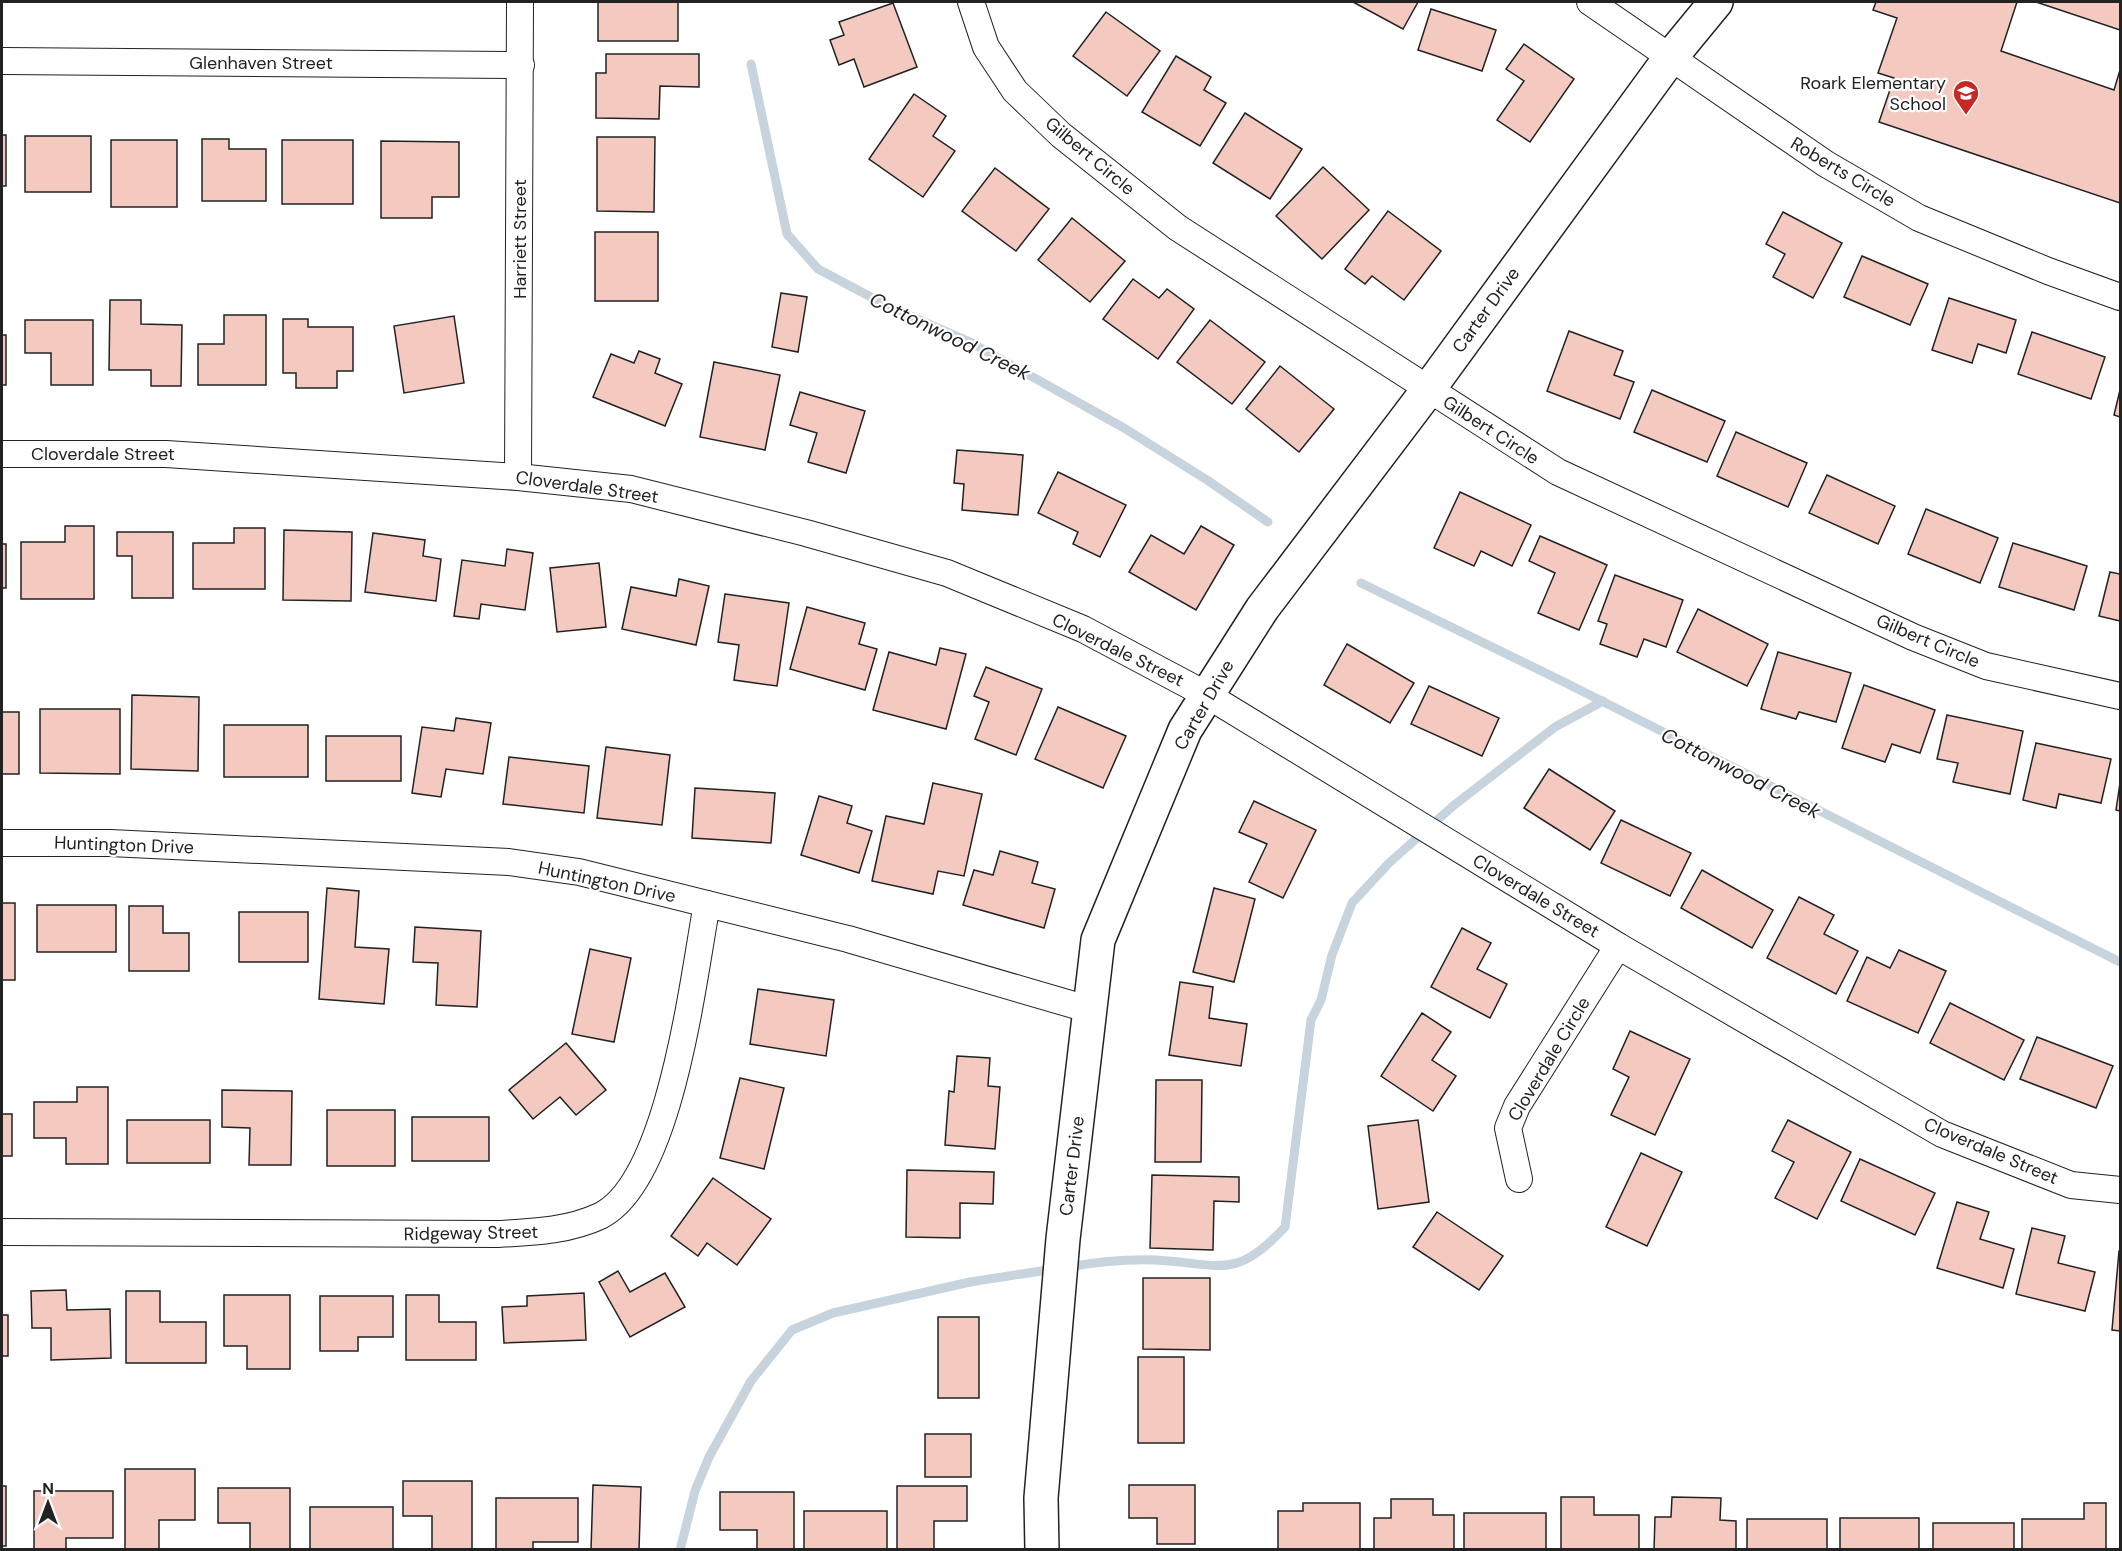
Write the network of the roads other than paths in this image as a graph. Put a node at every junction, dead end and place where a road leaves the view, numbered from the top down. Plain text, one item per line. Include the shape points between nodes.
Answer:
1 (520, 2) edge
2 (971, 2) edge
3 (1590, 2) edge
4 (1716, 2) edge
5 (1670, 58) junction
6 (2, 61) edge
7 (521, 65) junction
8 (2121, 297) edge
9 (1428, 390) junction
10 (2, 454) edge
11 (518, 477) junction
12 (1207, 695) junction
13 (2121, 696) edge
14 (2, 843) edge
15 (707, 904) junction
16 (1618, 946) junction
17 (1091, 1010) junction
18 (1520, 1179) dead end
19 (2121, 1190) edge
20 (2, 1232) edge
21 (1042, 1550) edge

1 - 7 street, Harriett Street
2 - 9 street, Gilbert Circle via 986,47 1010,82 1061,135 1178,228
3 - 5 street, Roberts Circle
4 - 5 street, Carter Drive
5 - 8 street, Roberts Circle via 1826,164 1919,218
5 - 9 street, Carter Drive
6 - 7 street, Glenhaven Street
7 - 11 street, Harriett Street
9 - 12 street, Carter Drive via 1262,609
9 - 13 street, Gilbert Circle via 1558,472 1913,637 1986,666
10 - 11 street, Cloverdale Street via 166,454
11 - 12 street, Cloverdale Street via 631,489 947,573 1083,629
12 - 16 street, Cloverdale Street
12 - 17 street, Carter Drive via 1185,730 1098,940
14 - 15 street, Huntington Drive via 122,844 509,862 579,872
15 - 17 street, Huntington Drive via 848,939
15 - 20 street, Ridgeway Street via 674,1076 655,1142 624,1198 601,1215 552,1231 498,1234
16 - 18 street, Cloverdale Circle via 1517,1106 1508,1128
16 - 19 street, Cloverdale Street via 1942,1134 2071,1185
17 - 21 street, Carter Drive via 1063,1239 1041,1498

